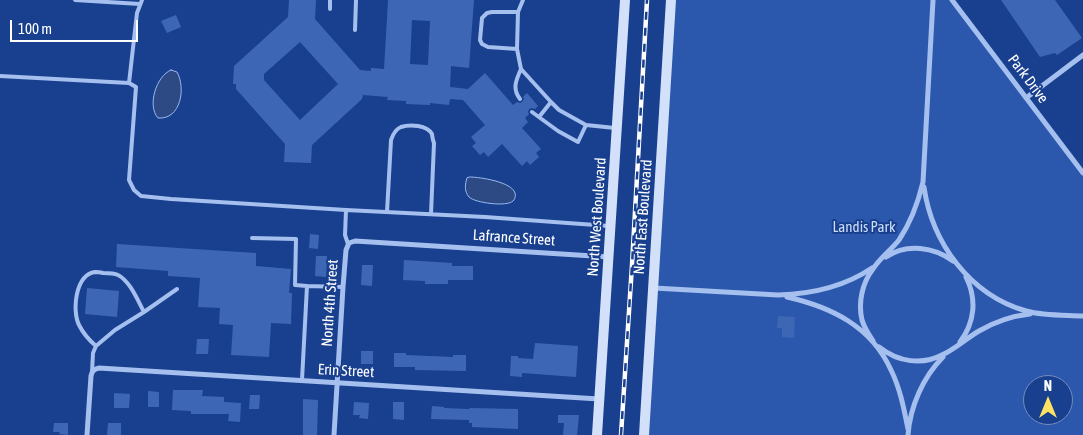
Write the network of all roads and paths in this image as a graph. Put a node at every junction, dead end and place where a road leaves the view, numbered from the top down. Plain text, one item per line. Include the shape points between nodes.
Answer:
1 (75, 0) edge
2 (330, 0) edge
3 (356, 0) edge
4 (523, 0) edge
5 (625, 0) edge
6 (671, 0) edge
7 (933, 0) edge
8 (952, 0) edge
9 (141, 2) edge
10 (330, 9) dead end
11 (518, 12) junction
12 (355, 30) dead end
13 (517, 49) junction
14 (1083, 55) edge
15 (521, 69) junction
16 (0, 76) edge
17 (129, 83) junction
18 (1026, 98) junction
19 (520, 99) dead end
20 (551, 102) junction
21 (532, 112) dead end
22 (539, 117) junction
23 (586, 125) junction
24 (617, 128) junction
25 (1083, 173) edge
26 (923, 182) junction
27 (346, 210) junction
28 (387, 212) junction
29 (431, 214) junction
30 (611, 226) junction
31 (252, 238) dead end
32 (348, 244) junction
33 (417, 245) joint
34 (609, 256) junction
35 (877, 264) junction
36 (963, 272) junction
37 (306, 286) junction
38 (343, 287) junction
39 (653, 288) junction
40 (177, 289) dead end
41 (778, 295) junction
42 (144, 312) junction
43 (1038, 313) junction
44 (1083, 316) edge
45 (874, 342) junction
46 (96, 346) junction
47 (947, 352) junction
48 (92, 372) junction
49 (302, 380) junction
50 (337, 382) junction
51 (600, 399) junction
52 (908, 432) edge
53 (87, 435) edge
54 (334, 435) edge
55 (598, 435) edge
56 (644, 435) edge

1 - 9 lane
2 - 10 lane
3 - 12 lane
4 - 11 lane
5 - 24 main road, North West Boulevard
6 - 39 main road, North East Boulevard
7 - 26 street
8 - 18 street, Park Drive
9 - 17 lane
11 - 13 lane
11 - 13 lane via 486,13 482,18 480,40 488,48
13 - 15 lane
14 - 18 street
15 - 19 lane via 515,84
15 - 20 lane
16 - 17 lane
17 - 27 lane via 136,87 130,180 141,196
18 - 25 street, Park Drive
20 - 22 lane
20 - 23 lane
21 - 22 lane
22 - 23 lane via 578,142
23 - 24 lane
24 - 30 main road, North West Boulevard
26 - 35 street via 920,198 905,230
26 - 36 street via 933,224
27 - 28 lane
27 - 32 lane
28 - 29 lane
28 - 29 lane via 391,140 400,127 420,126 428,129 434,143
29 - 30 lane
30 - 34 main road, North West Boulevard
31 - 37 lane via 296,239 295,285
32 - 33 street, North 4th Street via 354,241
32 - 38 street, North 4th Street
33 - 34 street, Lafrance Street
34 - 51 main road, North West Boulevard
35 - 36 street via 897,251 922,248 946,256
35 - 41 street via 858,277 833,287 806,294
35 - 45 street via 864,284 860,301 862,322
36 - 43 street via 995,297 1019,309
36 - 47 street via 973,296 972,318 964,336
37 - 38 lane
37 - 49 lane
38 - 50 street, North 4th Street
39 - 41 street
39 - 56 main road, North East Boulevard
40 - 42 lane
41 - 45 street via 826,309 850,322
42 - 46 lane
42 - 46 lane via 129,284 117,274 94,272 87,276 79,285 76,312 78,324
43 - 44 street
43 - 47 street via 996,322
45 - 47 street via 890,355 910,361 928,360
45 - 52 street via 891,370
46 - 48 lane
47 - 52 street via 923,385
48 - 49 street, Erin Street via 99,368
48 - 53 street
49 - 50 street, Erin Street
50 - 51 street, Erin Street
50 - 54 street, North 4th Street
51 - 55 main road, North West Boulevard

